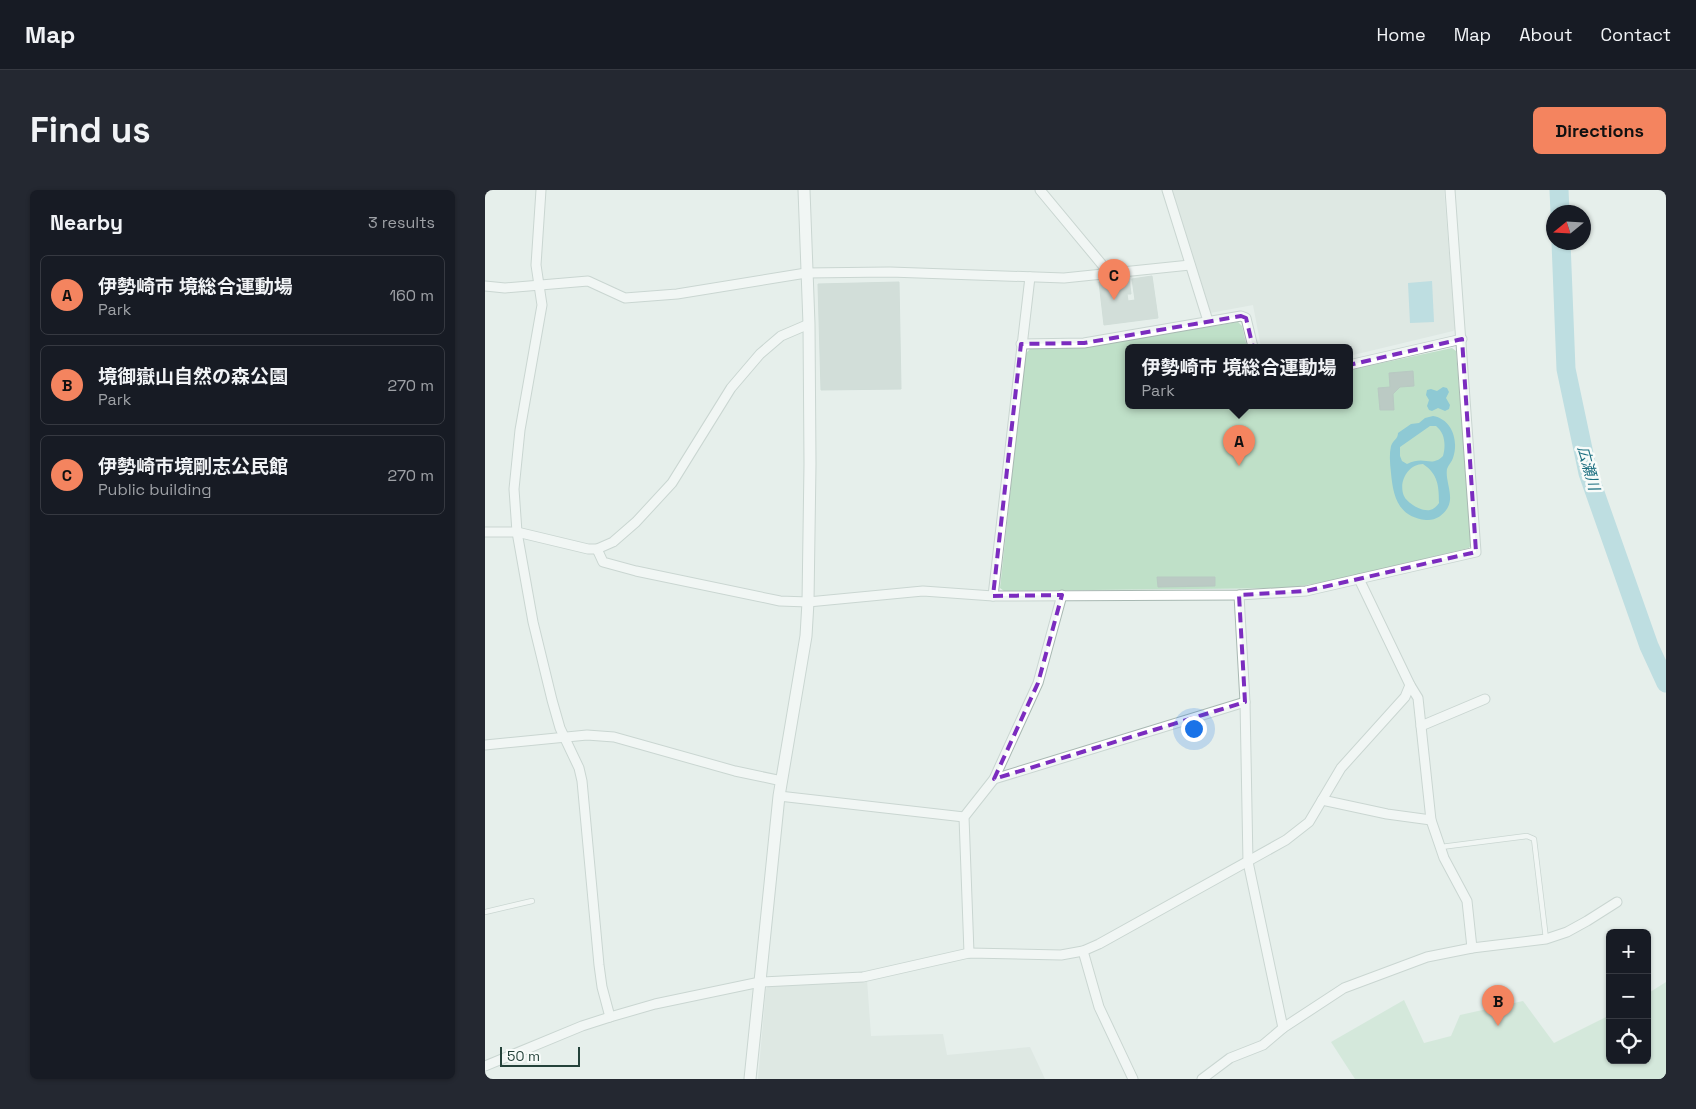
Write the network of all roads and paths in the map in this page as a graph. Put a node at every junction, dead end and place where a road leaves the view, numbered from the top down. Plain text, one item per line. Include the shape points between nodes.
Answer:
1 (541, 190) edge
2 (804, 190) edge
3 (1040, 190) edge
4 (1167, 190) edge
5 (1450, 190) edge
6 (1190, 265) junction
7 (807, 273) junction
8 (1109, 273) junction
9 (1030, 277) junction
10 (539, 284) junction
11 (485, 286) edge
12 (1208, 321) junction
13 (809, 324) junction
14 (1462, 339) junction
15 (1021, 344) junction
16 (1252, 344) edge
17 (1353, 364) edge
18 (485, 532) edge
19 (517, 532) junction
20 (597, 549) junction
21 (1359, 580) junction
22 (1063, 595) junction
23 (1239, 595) junction
24 (993, 596) junction
25 (808, 602) junction
26 (1410, 685) junction
27 (1485, 699) dead end
28 (1245, 702) junction
29 (1421, 726) junction
30 (564, 737) junction
31 (485, 745) edge
32 (994, 779) junction
33 (782, 781) junction
34 (779, 796) junction
35 (1322, 800) junction
36 (964, 817) junction
37 (1431, 820) junction
38 (1441, 847) junction
39 (1248, 862) junction
40 (532, 901) dead end
41 (1617, 902) dead end
42 (485, 912) edge
43 (1546, 940) junction
44 (1472, 948) junction
45 (1083, 951) junction
46 (969, 953) junction
47 (760, 982) junction
48 (609, 1017) junction
49 (1283, 1028) junction
50 (485, 1066) edge
51 (750, 1079) edge
52 (1133, 1079) edge
53 (1202, 1079) edge

1 - 10 street via 536,265
2 - 7 street
3 - 8 street
4 - 6 street
5 - 14 street
6 - 8 street
6 - 12 street
7 - 9 street
7 - 10 street via 677,294 625,298 588,281
7 - 13 street
8 - 9 street via 1064,278
9 - 15 street
10 - 11 street via 505,288
10 - 19 street via 541,314 523,402 517,455 514,489
12 - 15 street via 1084,342
12 - 16 street via 1246,318
13 - 20 street via 781,336 760,354 731,388 672,483 629,528 613,542
13 - 25 street
14 - 17 street
14 - 21 street via 1476,552
15 - 24 street
18 - 19 street
19 - 20 street via 588,550
19 - 30 street via 533,622
20 - 25 street via 603,562 636,571 779,601
21 - 23 street via 1305,591
21 - 26 street
22 - 23 street
22 - 24 street
22 - 32 street via 1038,683
23 - 28 street
24 - 25 street via 923,591
25 - 33 street via 806,636
26 - 29 street via 1418,698
26 - 35 street via 1405,697 1341,768
27 - 29 street
28 - 32 street
28 - 39 street
29 - 37 street
30 - 31 street
30 - 33 street via 614,737
30 - 48 street via 582,781 599,965
32 - 36 street
33 - 34 street
34 - 36 street
34 - 47 street
35 - 37 street
35 - 39 street via 1309,822
36 - 46 street
37 - 38 street
38 - 43 lane via 1527,836 1534,838
38 - 44 street via 1467,901
39 - 45 street
39 - 49 street
40 - 42 lane
41 - 43 street via 1587,922
43 - 44 street
44 - 49 street via 1427,956 1344,988
45 - 46 street via 1061,956
45 - 52 street via 1099,1007
46 - 47 street via 863,977
47 - 48 street
47 - 51 street
48 - 50 street
49 - 53 street via 1263,1045 1230,1058

